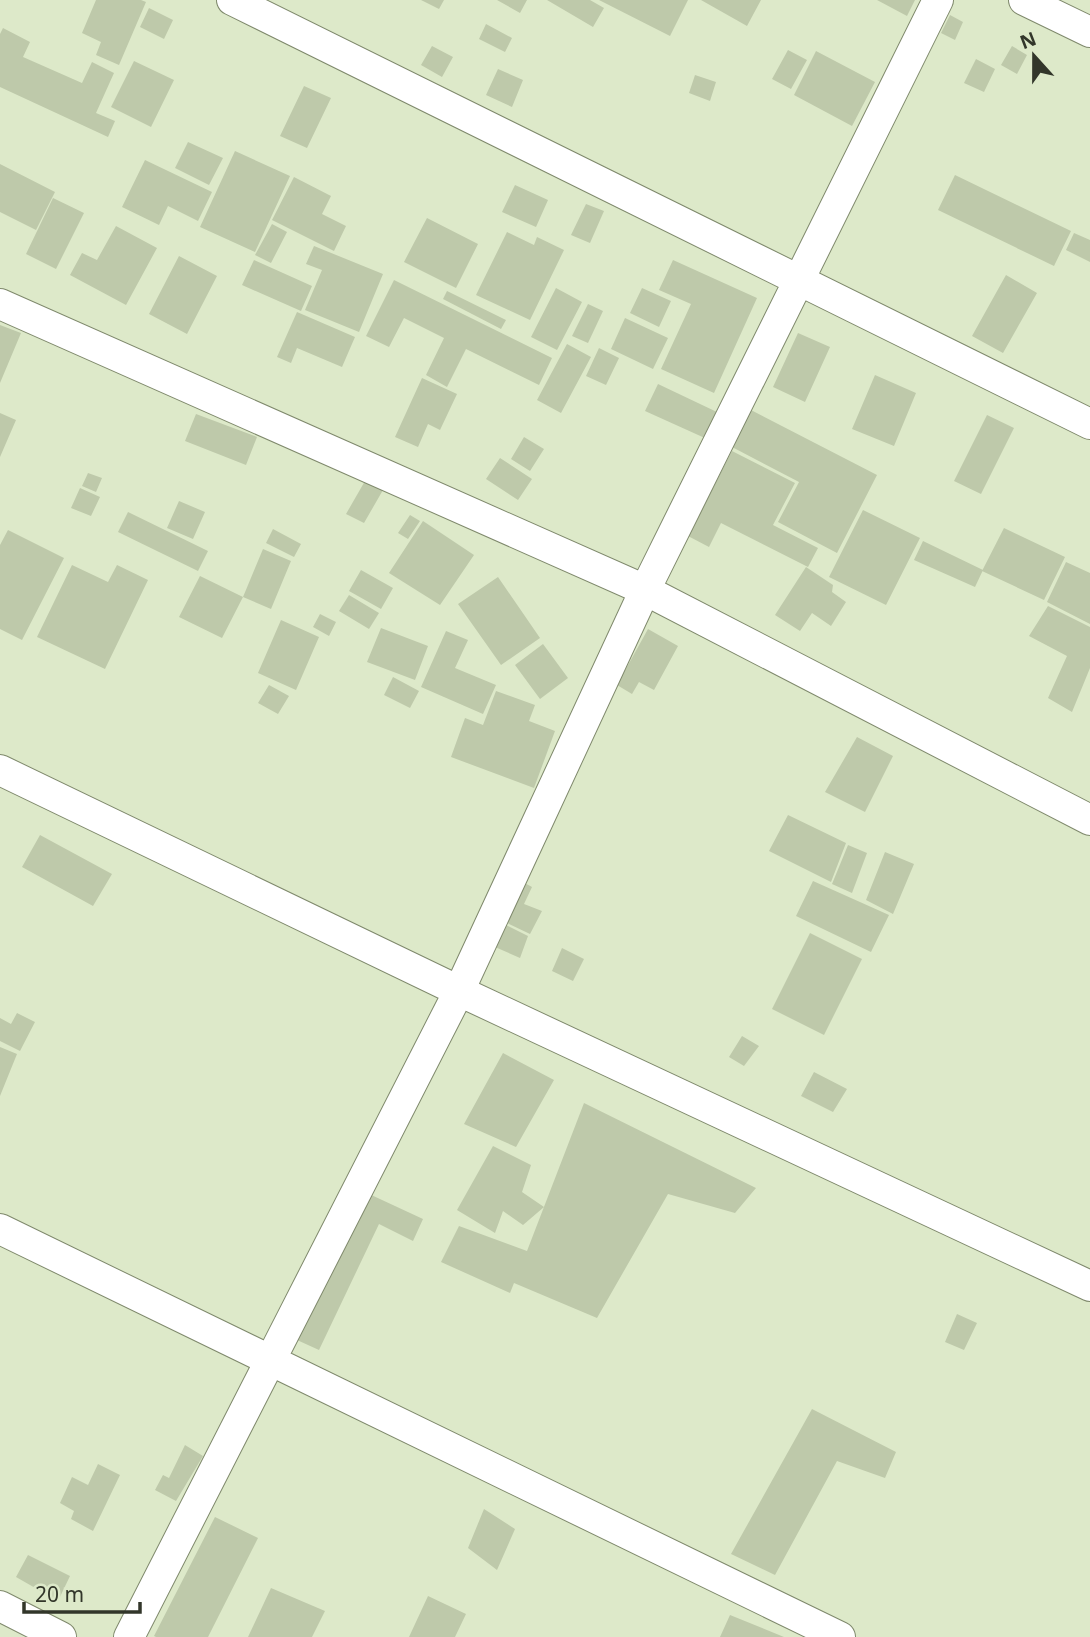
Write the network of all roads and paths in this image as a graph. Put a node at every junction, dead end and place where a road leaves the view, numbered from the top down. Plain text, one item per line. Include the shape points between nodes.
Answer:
1 (232, 0) edge
2 (938, 0) edge
3 (1024, 0) edge
4 (1090, 32) edge
5 (799, 280) junction
6 (0, 304) edge
7 (1090, 424) edge
8 (645, 590) junction
9 (0, 770) edge
10 (1090, 820) edge
11 (459, 991) junction
12 (0, 1229) edge
13 (1090, 1286) edge
14 (269, 1359) junction
15 (0, 1606) edge
16 (61, 1637) edge
17 (129, 1637) edge
18 (840, 1637) edge

1 - 5 street
2 - 5 street
3 - 4 street
5 - 7 street
5 - 8 street
6 - 8 street
8 - 10 street
8 - 11 street
9 - 11 street
11 - 13 street
11 - 14 street
12 - 14 street
14 - 17 street
14 - 18 street
15 - 16 street

